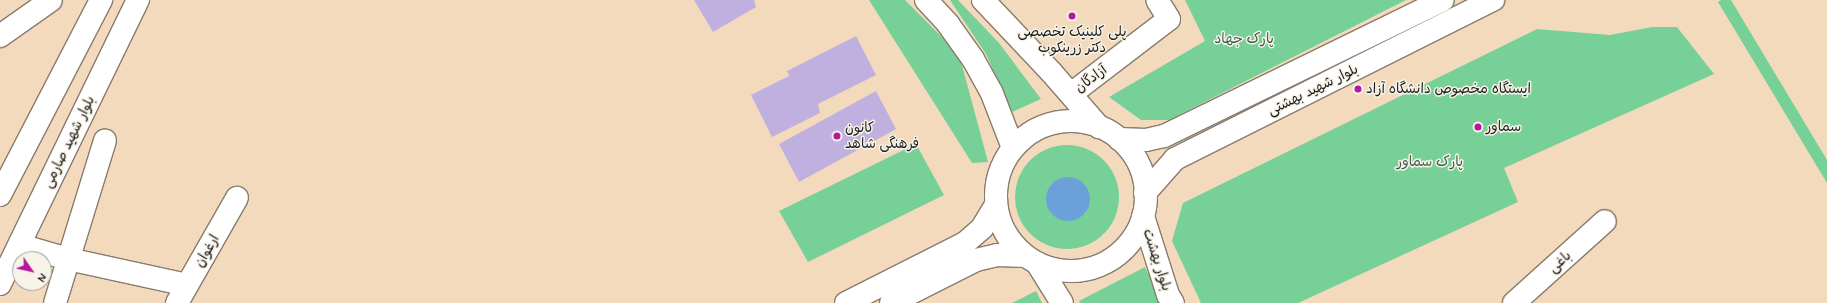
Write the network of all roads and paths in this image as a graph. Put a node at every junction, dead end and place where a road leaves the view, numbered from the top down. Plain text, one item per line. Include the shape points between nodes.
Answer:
1 (51, 0) edge
2 (101, 0) edge
3 (138, 0) edge
4 (926, 0) edge
5 (983, 0) edge
6 (1158, 0) edge
7 (1443, 0) edge
8 (1493, 0) edge
9 (0, 36) edge
10 (1070, 94) junction
11 (1099, 126) junction
12 (1119, 139) junction
13 (105, 140) dead end
14 (1014, 148) junction
15 (1145, 193) junction
16 (0, 195) edge
17 (237, 198) dead end
18 (996, 205) junction
19 (1143, 216) junction
20 (1606, 221) dead end
21 (20, 245) junction
22 (68, 259) junction
23 (1031, 260) junction
24 (2, 270) edge
25 (182, 294) edge
26 (55, 303) edge
27 (846, 303) edge
28 (890, 303) edge
29 (1062, 303) edge
30 (1172, 303) edge
31 (1514, 303) edge

1 - 9 main road
2 - 16 main road
3 - 21 main road, بلوار شهید صارمی
4 - 14 main road via 948,24 973,59 991,91
5 - 10 main road
6 - 10 main road, آزادگان via 1169,19
7 - 12 main road, بلوار شهید بهشتی via 1164,136 1146,140
8 - 15 main road, بلوار شهید بهشتی via 1175,158
10 - 11 main road
11 - 12 main road
11 - 14 main road via 1076,121 1053,123 1031,132
12 - 15 main road via 1131,151 1140,166
13 - 22 main road
14 - 18 main road via 1000,171
15 - 19 main road
17 - 25 main road, ارغوان
18 - 23 main road via 1001,224 1011,242
18 - 27 main road via 982,228 965,243
19 - 23 main road via 1135,234 1124,249 1092,268 1073,271 1054,269
19 - 30 main road, بلوار بهشت
20 - 31 main road, باغی
21 - 22 main road
21 - 24 main road, بلوار شهید صارمی
22 - 25 main road
22 - 26 main road
23 - 28 main road via 997,255 976,260
23 - 29 main road

